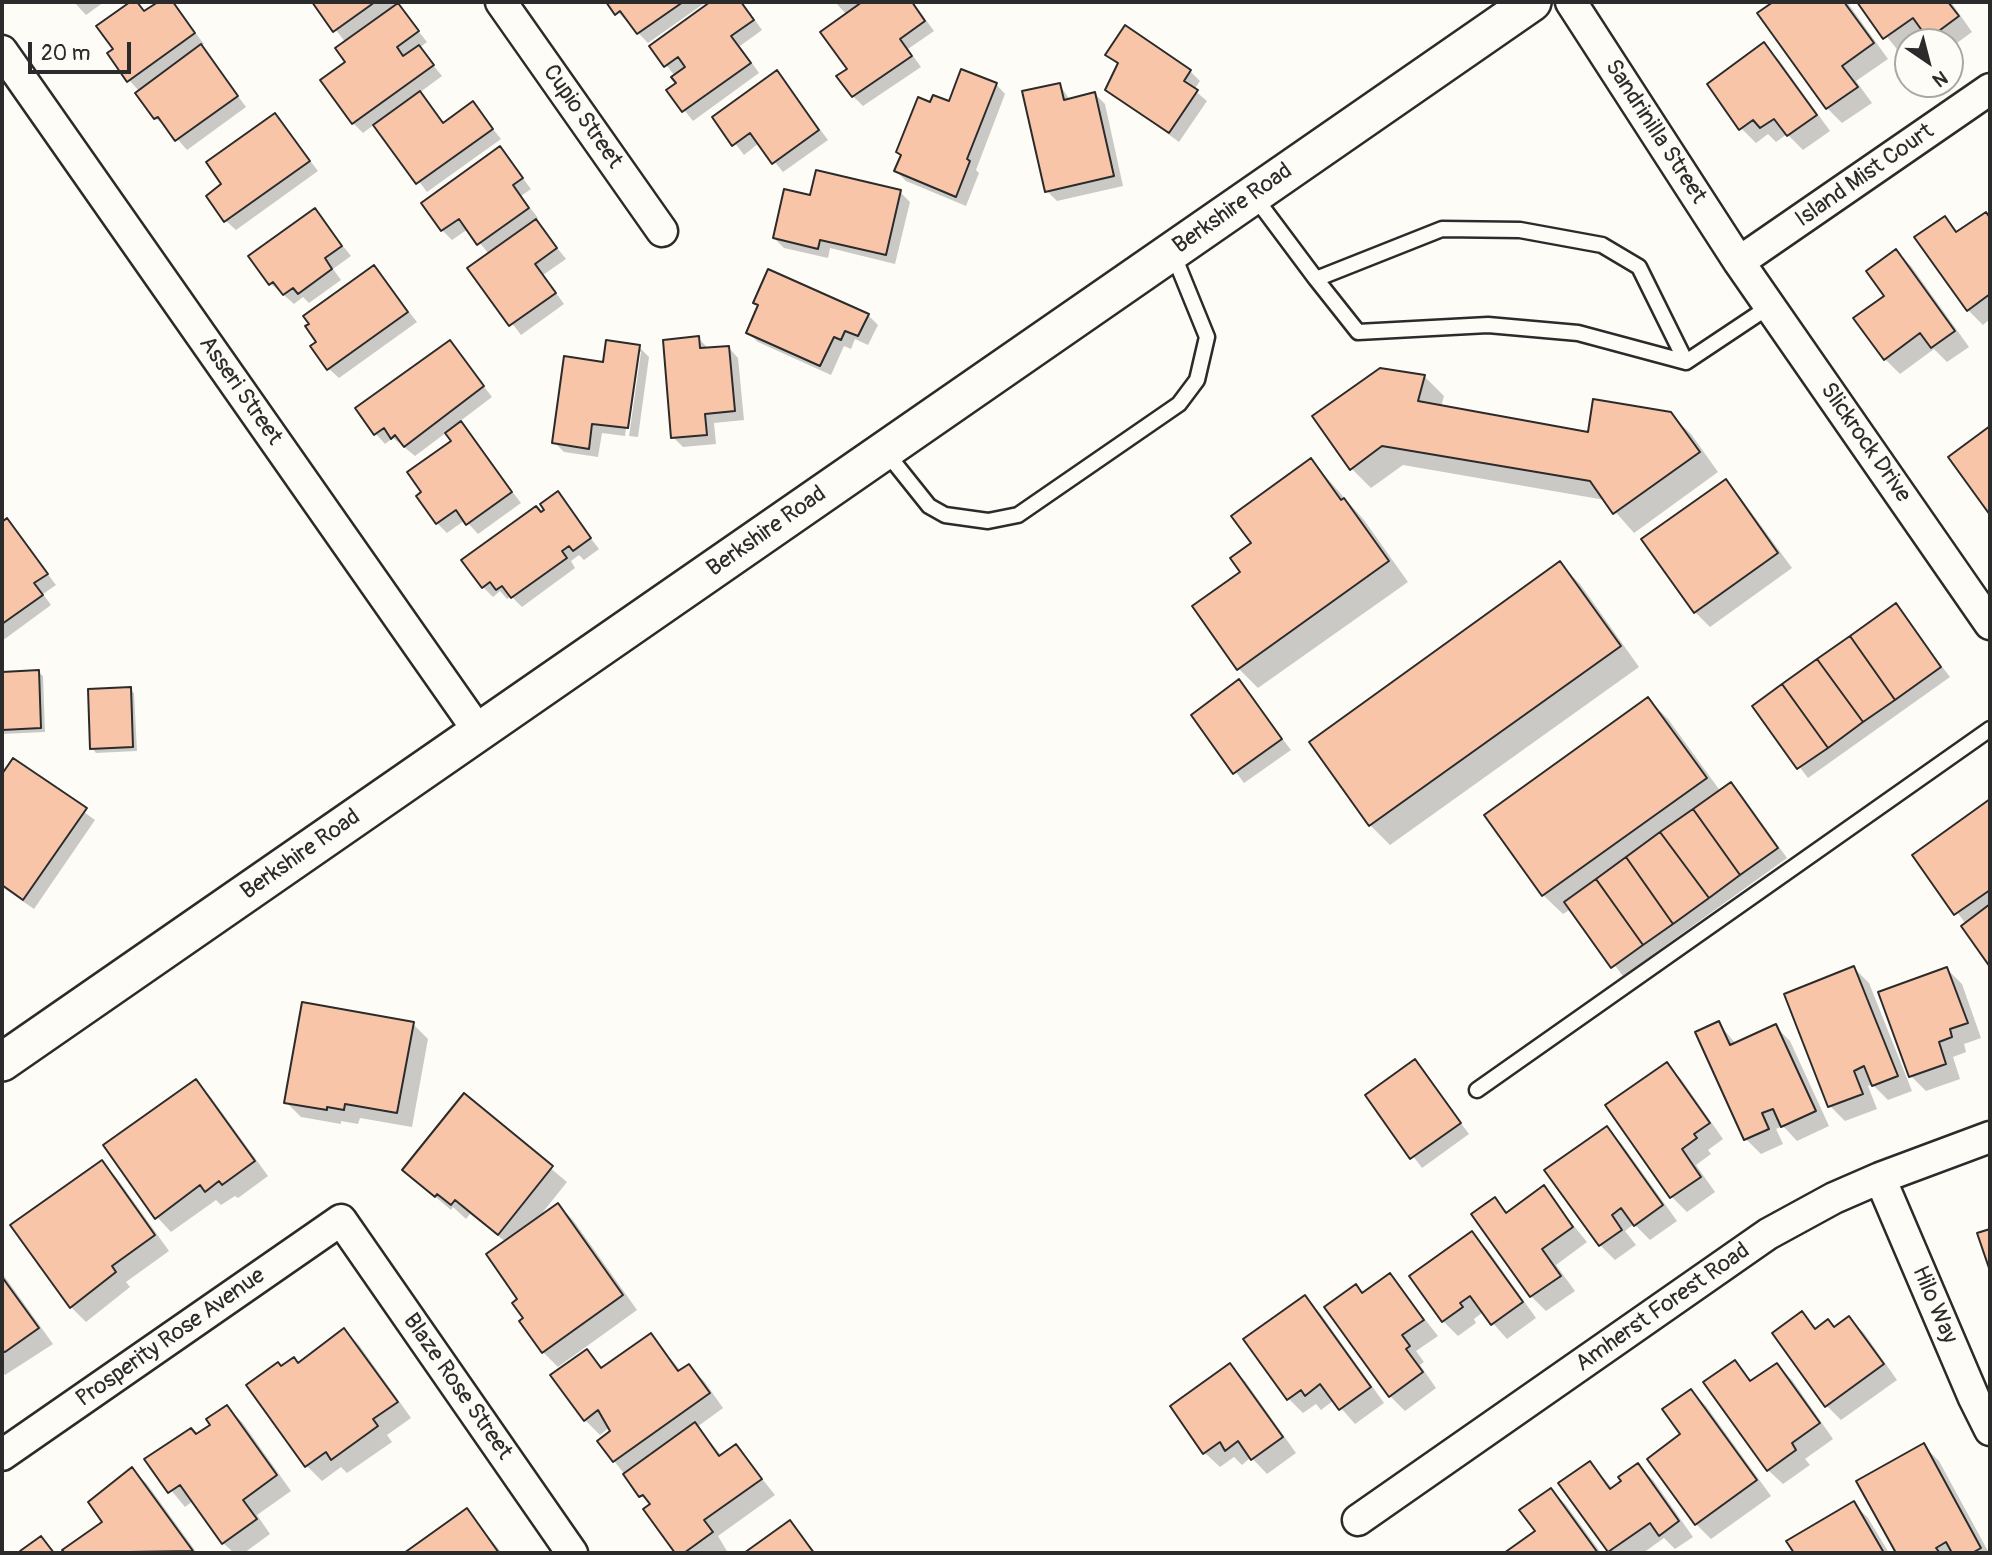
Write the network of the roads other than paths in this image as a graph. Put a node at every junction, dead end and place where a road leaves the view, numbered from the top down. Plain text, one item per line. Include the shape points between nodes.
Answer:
1 (501, 2) edge
2 (1532, 2) edge
3 (1571, 2) edge
4 (2, 51) edge
5 (1990, 89) edge
6 (1253, 195) junction
7 (662, 231) dead end
8 (1172, 251) junction
9 (1739, 262) junction
10 (1316, 279) junction
11 (1770, 306) junction
12 (1686, 362) junction
13 (884, 450) junction
14 (1990, 624) edge
15 (1990, 729) edge
16 (479, 732) junction
17 (2, 1062) edge
18 (1477, 1090) dead end
19 (1990, 1137) edge
20 (1880, 1178) junction
21 (341, 1220) joint
22 (1990, 1430) edge
23 (2, 1455) edge
24 (1358, 1520) dead end
25 (572, 1553) edge

1 - 7 street, Cupio Street
2 - 6 street, Berkshire Road
3 - 9 street, Sandrinilla Street
4 - 16 street, Asseri Street
5 - 9 street, Island Mist Court
6 - 8 street, Berkshire Road
6 - 10 lane
8 - 13 street, Berkshire Road
8 - 13 lane via 1207,337 1197,380 1179,404 1018,516 988,521 945,515 929,506
9 - 11 street, Slickrock Drive
10 - 12 lane via 1358,332 1488,325 1566,331
10 - 12 lane via 1442,229 1520,230 1602,245 1639,267
11 - 12 lane
11 - 14 street, Slickrock Drive
13 - 16 street, Berkshire Road
15 - 18 lane
16 - 17 street, Berkshire Road
19 - 20 street, Amherst Forest Road
20 - 22 street, Hilo Way
20 - 24 street, Amherst Forest Road via 1768,1234
21 - 23 street, Prosperity Rose Avenue
21 - 25 street, Blaze Rose Street

